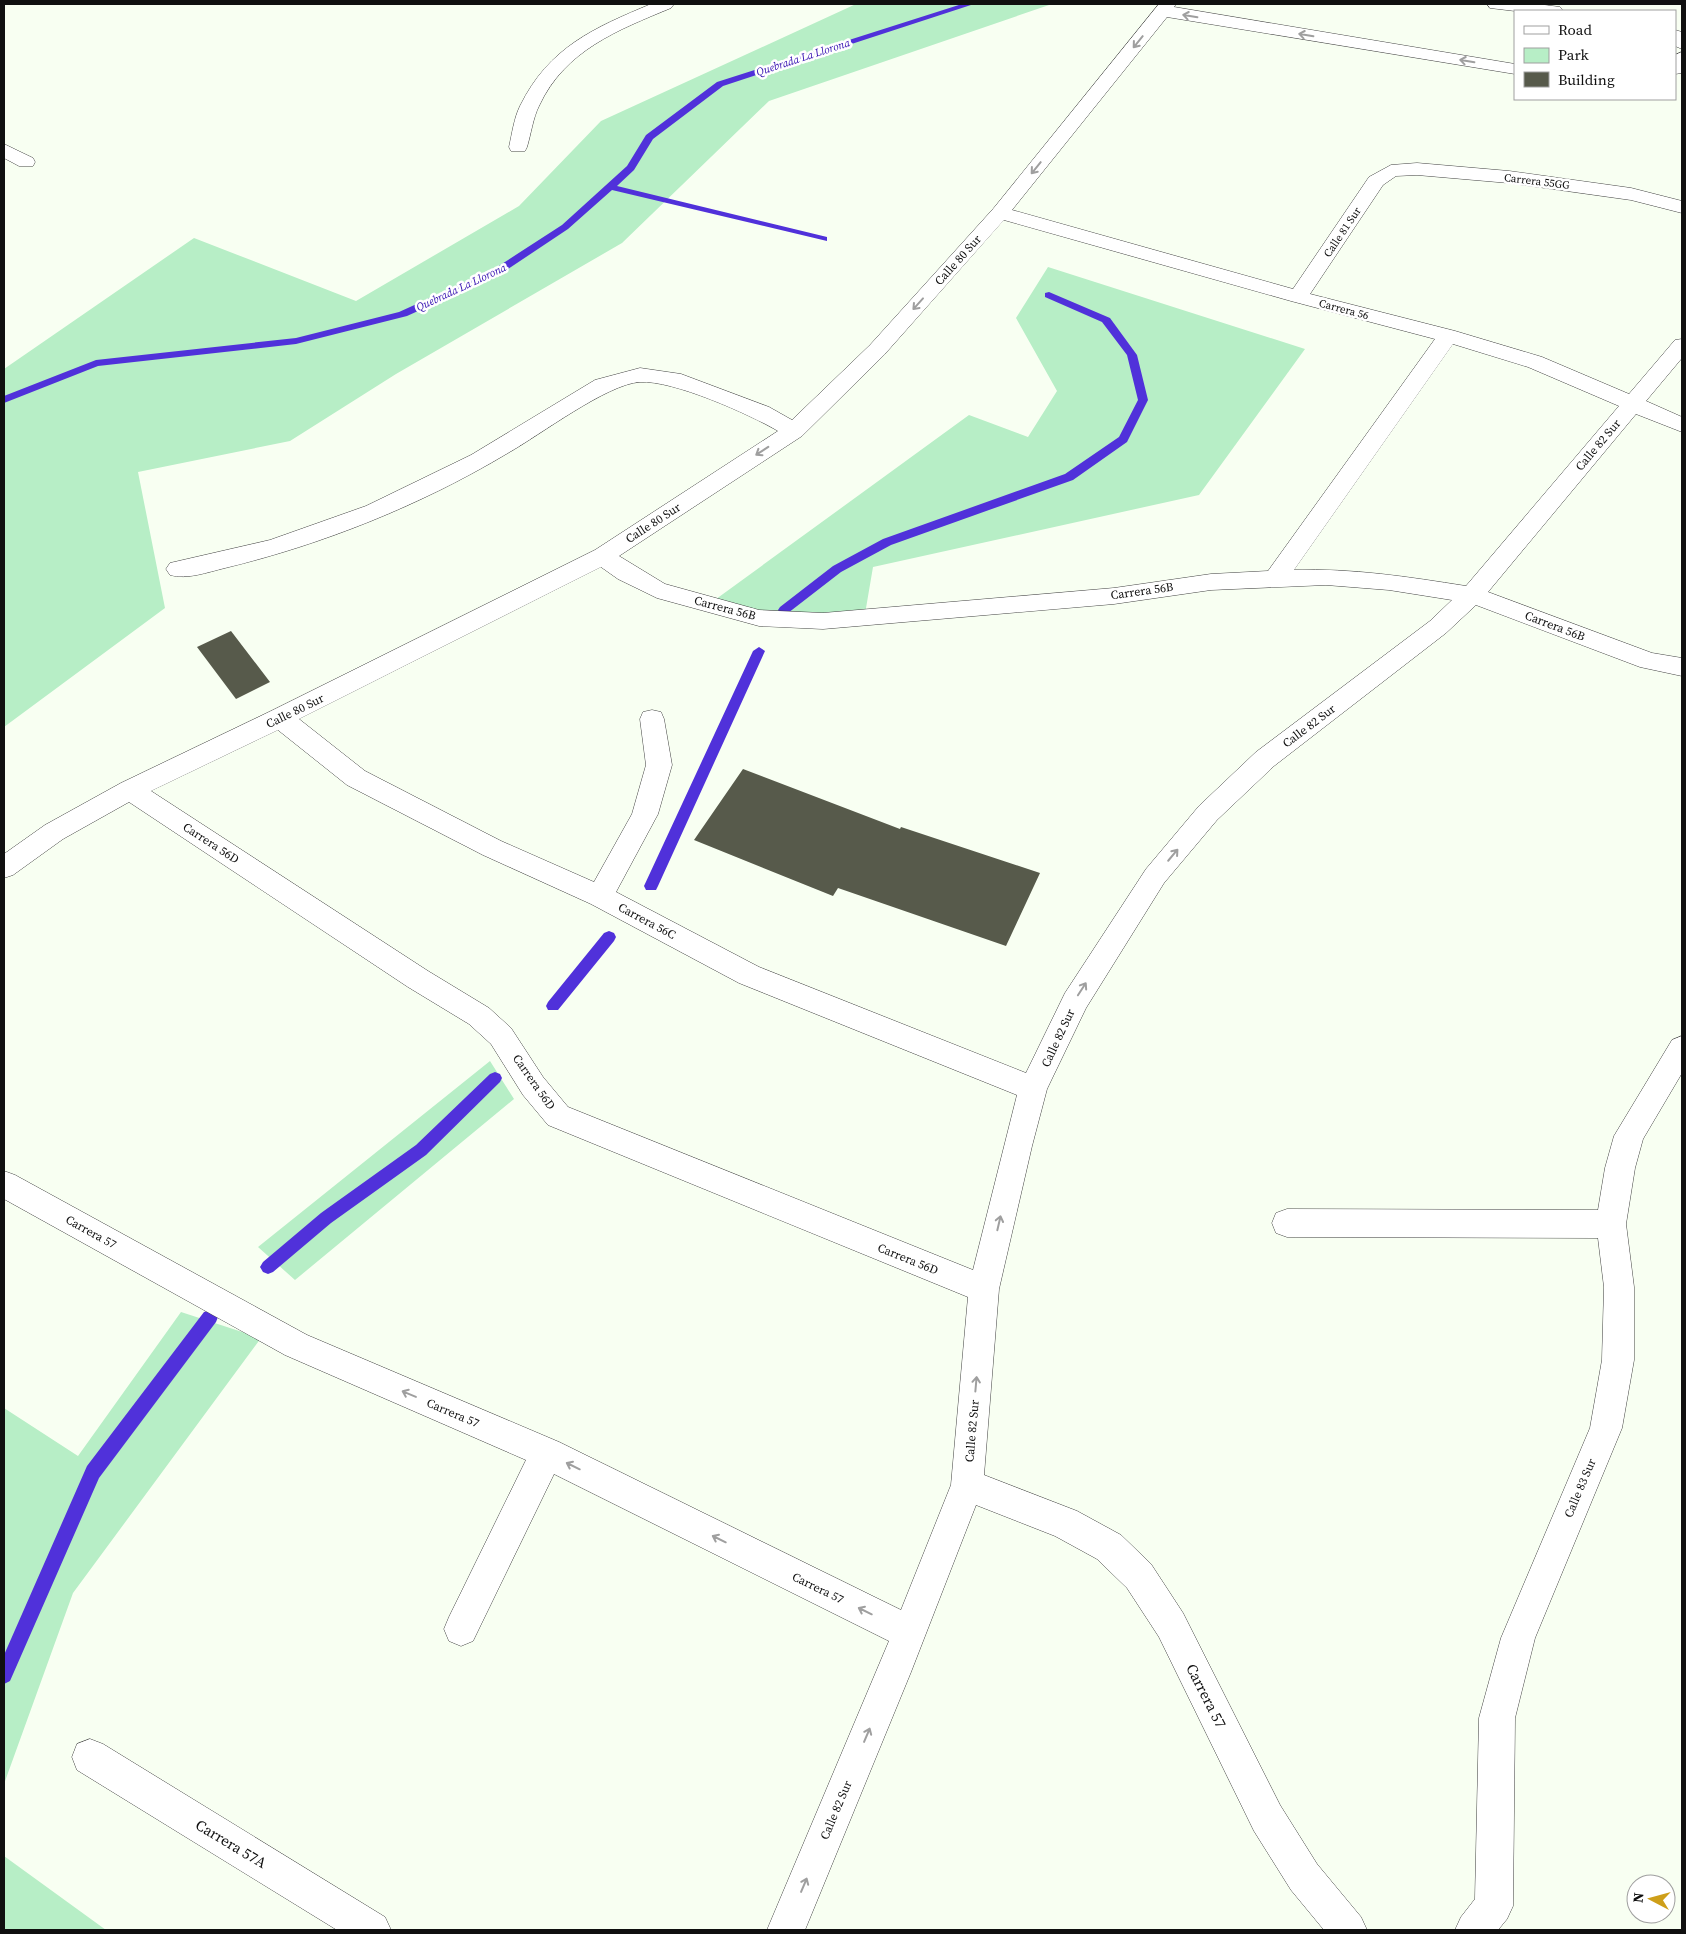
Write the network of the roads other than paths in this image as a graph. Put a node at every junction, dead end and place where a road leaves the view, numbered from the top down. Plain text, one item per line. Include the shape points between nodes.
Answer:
1 (665, 4) edge
2 (1496, 4) edge
3 (1166, 8) edge
4 (1546, 10) edge
5 (1682, 57) edge
6 (1514, 69) edge
7 (1676, 69) edge
8 (518, 147) dead end
9 (4, 150) edge
10 (26, 162) dead end
11 (1390, 171) joint
12 (1682, 207) edge
13 (1000, 213) junction
14 (1298, 297) junction
15 (1448, 336) junction
16 (1682, 346) edge
17 (1633, 404) junction
18 (1682, 425) edge
19 (794, 430) junction
20 (603, 556) junction
21 (178, 569) dead end
22 (1276, 578) junction
23 (1472, 595) junction
24 (1682, 667) edge
25 (280, 718) junction
26 (652, 719) dead end
27 (130, 790) junction
28 (4, 868) edge
29 (600, 896) junction
30 (1682, 1048) edge
31 (1033, 1089) junction
32 (4, 1184) edge
33 (1287, 1223) dead end
34 (1611, 1224) junction
35 (984, 1289) junction
36 (547, 1453) junction
37 (967, 1485) junction
38 (462, 1629) dead end
39 (908, 1632) junction
40 (90, 1757) dead end
41 (372, 1930) edge
42 (786, 1930) edge
43 (1348, 1930) edge
44 (1474, 1930) edge

1 - 8 street via 610,28 552,69 529,107
2 - 4 street
6 -> 3 street
3 -> 13 street, Calle 80 Sur
5 - 7 street
9 - 10 street
11 - 12 street, Carrera 55GG via 1417,169 1536,180 1631,194
11 - 14 street, Calle 81 Sur via 1376,181
13 - 14 street, Carrera 56
13 -> 19 street, Calle 80 Sur via 877,350
14 - 15 street, Carrera 56
15 - 17 street, Carrera 56 via 1535,362
15 - 22 street
16 - 17 street, Calle 82 Sur
17 - 18 street, Carrera 56
17 - 23 street, Calle 82 Sur
19 -> 20 street, Calle 80 Sur
19 - 21 street via 761,412 673,379 627,377 603,385 437,482 304,538 260,552
20 - 22 street, Carrera 56B via 657,590 759,618 823,621 1114,596 1211,582
20 - 25 street, Calle 80 Sur
22 - 23 street, Carrera 56B via 1326,577 1389,582
23 - 24 street, Carrera 56B via 1649,661
31 -> 23 street, Calle 82 Sur via 1075,1001 1155,876 1208,813 1265,759 1424,638
25 - 27 street, Calle 80 Sur
25 - 29 street, Carrera 56C via 356,778 492,848
26 - 29 street via 659,765 645,814
27 - 28 street, Calle 80 Sur via 54,832
27 - 35 street, Carrera 56D via 479,1016 501,1036 533,1086 558,1116
29 - 31 street, Carrera 56C via 750,975
30 - 34 street, Calle 83 Sur via 1629,1136
35 -> 31 street, Calle 82 Sur
36 -> 32 street, Carrera 57 via 296,1346
33 - 34 street
34 - 44 street, Calle 83 Sur via 1619,1287 1618,1360 1606,1428 1518,1638 1497,1718 1494,1906
37 -> 35 street, Calle 82 Sur
36 - 38 street
39 -> 36 street, Carrera 57
37 - 39 street, Calle 82 Sur
37 - 43 street, Carrera 57 via 1074,1528 1109,1547 1139,1576 1171,1625 1267,1818 1304,1877
42 -> 39 street, Calle 82 Sur
40 - 41 street, Carrera 57A

